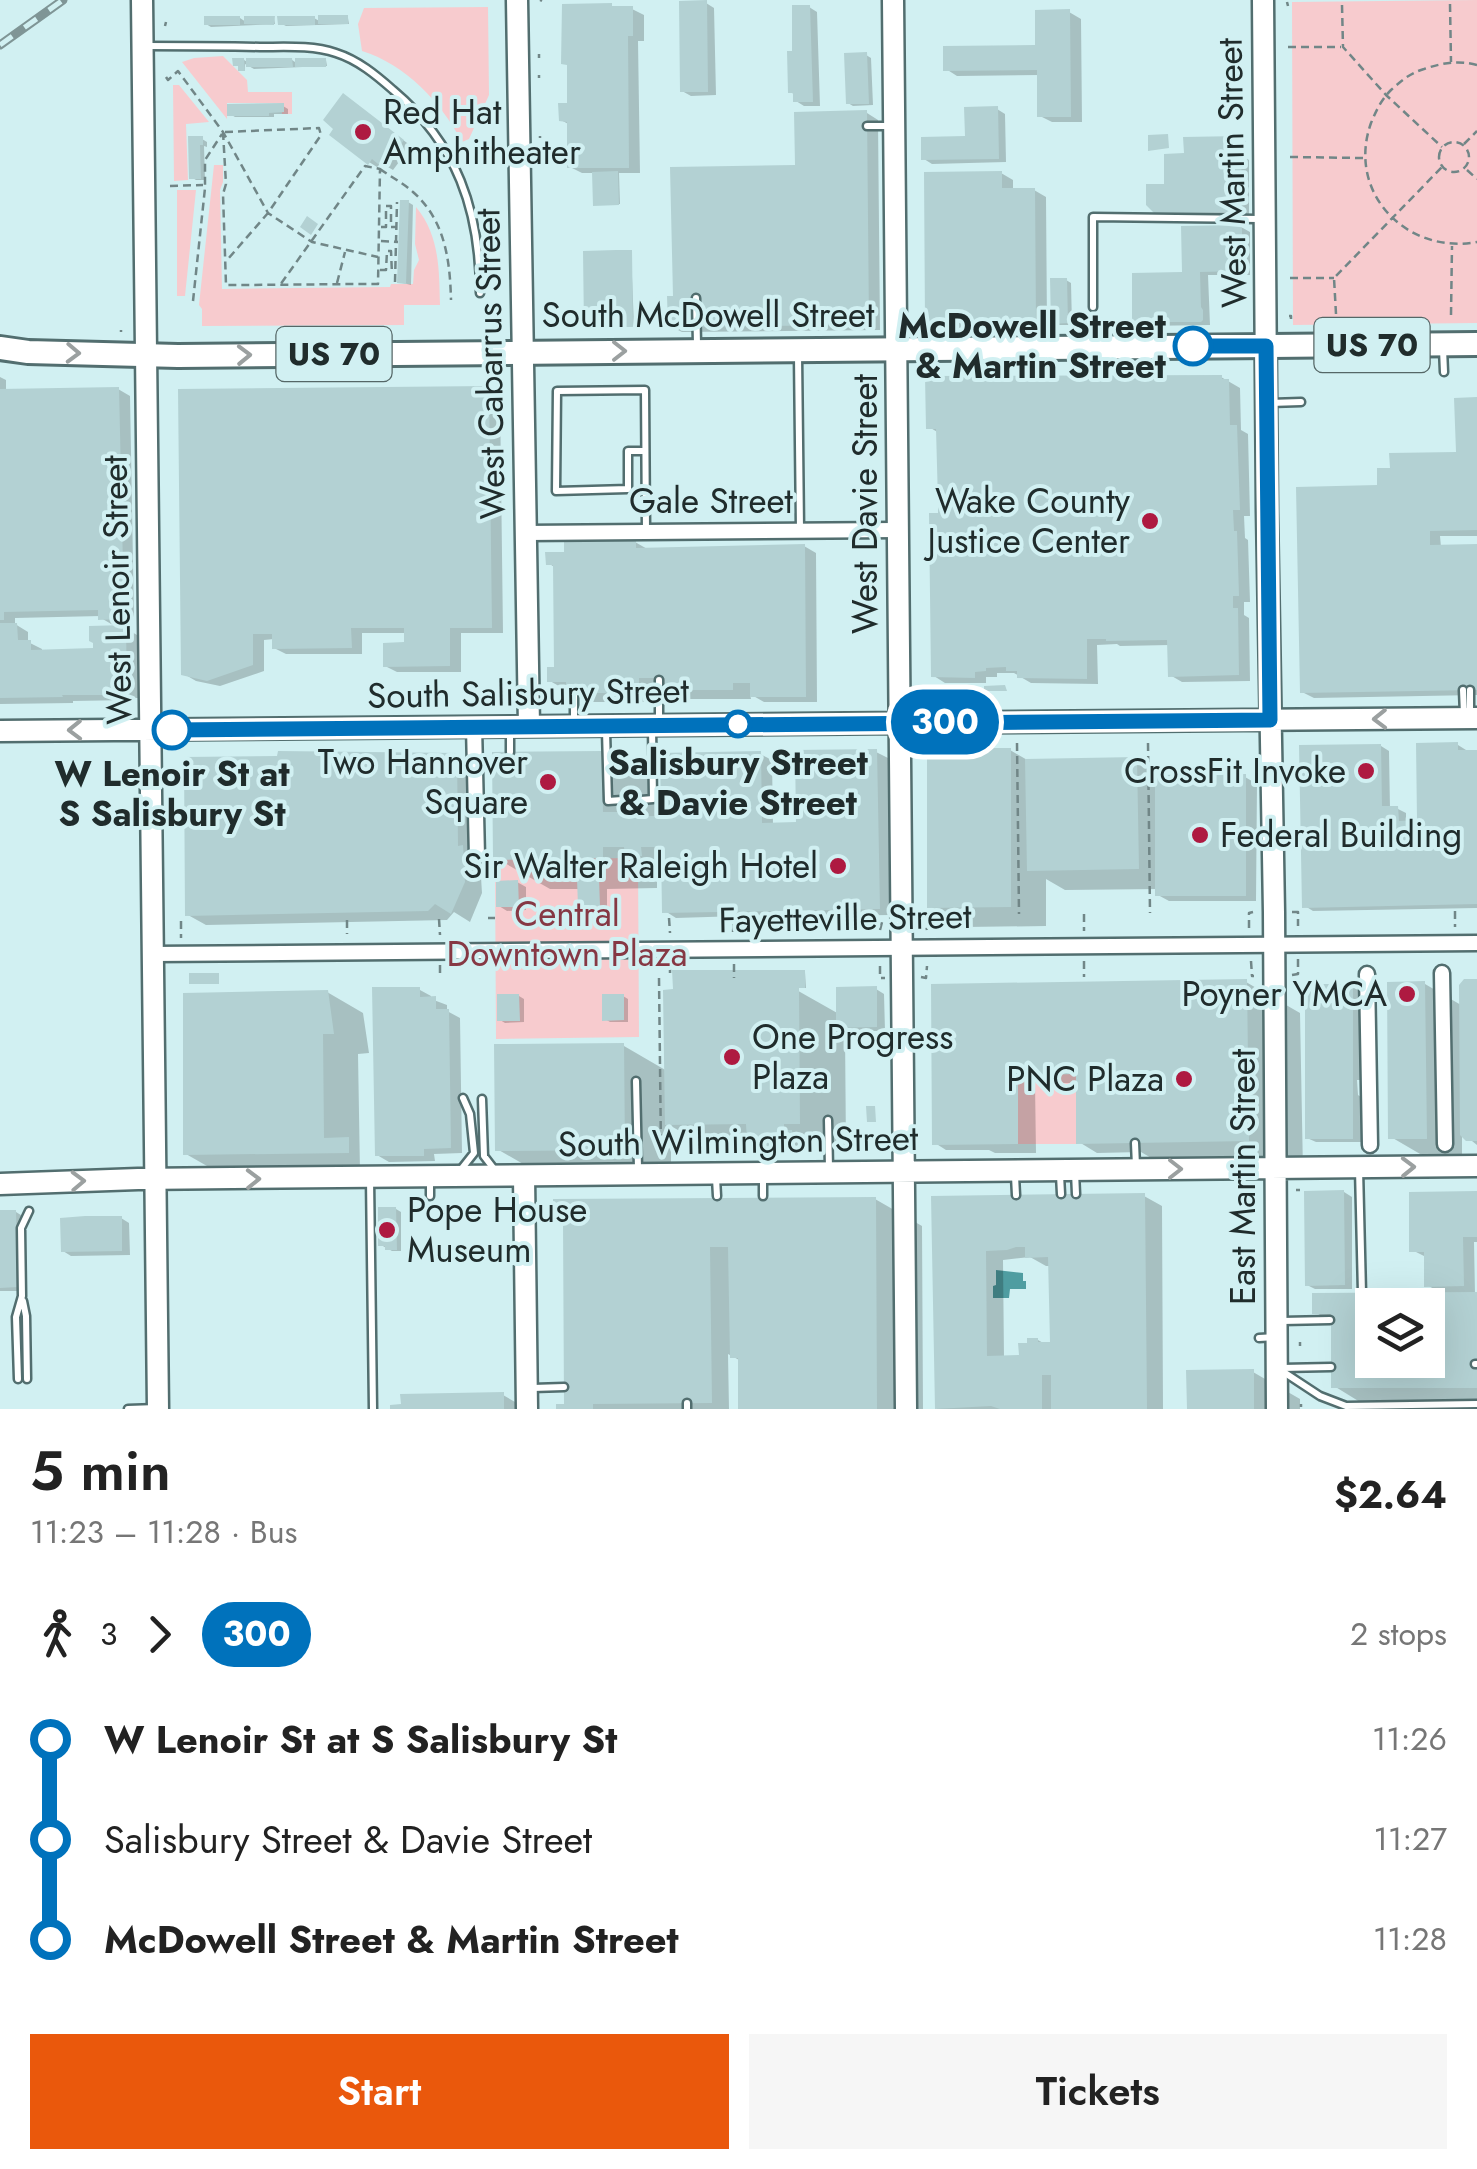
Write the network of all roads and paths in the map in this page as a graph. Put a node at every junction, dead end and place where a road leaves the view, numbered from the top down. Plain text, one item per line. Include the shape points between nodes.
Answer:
1 (142, 0) edge
2 (517, 0) edge
3 (893, 0) edge
4 (1263, 0) edge
5 (1450, 4) dead end
6 (1342, 5) dead end
7 (143, 46) junction
8 (1288, 47) dead end
9 (1343, 47) junction
10 (1451, 62) junction
11 (1477, 66) edge
12 (166, 76) dead end
13 (1386, 95) junction
14 (867, 126) dead end
15 (894, 126) junction
16 (1477, 131) edge
17 (223, 132) junction
18 (1463, 145) junction
19 (1442, 147) junction
20 (1290, 157) dead end
21 (1365, 158) junction
22 (1442, 167) junction
23 (1465, 168) junction
24 (380, 169) junction
25 (1477, 179) edge
26 (205, 185) junction
27 (170, 186) dead end
28 (398, 202) dead end
29 (268, 212) junction
30 (1265, 219) junction
31 (1393, 220) junction
32 (380, 228) junction
33 (396, 228) junction
34 (380, 241) junction
35 (312, 242) junction
36 (397, 242) junction
37 (1477, 242) edge
38 (1452, 245) junction
39 (345, 251) junction
40 (380, 257) junction
41 (226, 262) junction
42 (379, 270) junction
43 (394, 274) junction
44 (1290, 278) dead end
45 (1334, 278) junction
46 (395, 282) dead end
47 (337, 284) junction
48 (280, 285) junction
49 (480, 292) dead end
50 (696, 298) dead end
51 (451, 300) dead end
52 (192, 302) dead end
53 (1094, 307) dead end
54 (1336, 314) dead end
55 (1451, 315) dead end
56 (1443, 344) junction
57 (1477, 344) edge
58 (1266, 346) junction
59 (0, 348) edge
60 (896, 349) junction
61 (696, 350) junction
62 (798, 350) junction
63 (522, 352) junction
64 (146, 355) junction
65 (1444, 372) dead end
66 (1301, 402) dead end
67 (1267, 403) junction
68 (646, 451) junction
69 (897, 530) junction
70 (800, 531) junction
71 (526, 532) junction
72 (646, 532) junction
73 (658, 680) dead end
74 (1467, 690) dead end
75 (574, 694) dead end
76 (1470, 718) edge
77 (1270, 720) junction
78 (899, 723) junction
79 (655, 724) junction
80 (574, 725) junction
81 (606, 725) junction
82 (474, 726) junction
83 (519, 726) junction
84 (0, 730) edge
85 (151, 730) junction
86 (1017, 743) dead end
87 (1148, 743) dead end
88 (510, 752) dead end
89 (622, 800) dead end
90 (640, 800) dead end
91 (477, 856) dead end
92 (494, 862) dead end
93 (502, 862) dead end
94 (1455, 911) dead end
95 (1249, 912) dead end
96 (1292, 912) dead end
97 (1150, 913) dead end
98 (1019, 914) dead end
99 (1084, 914) dead end
100 (922, 915) dead end
101 (734, 917) dead end
102 (488, 918) dead end
103 (495, 918) dead end
104 (669, 918) dead end
105 (440, 919) dead end
106 (346, 920) dead end
107 (181, 921) dead end
108 (1298, 926) dead end
109 (1455, 927) dead end
110 (1250, 928) dead end
111 (1084, 930) dead end
112 (927, 931) dead end
113 (733, 933) dead end
114 (670, 934) dead end
115 (347, 936) dead end
116 (440, 936) dead end
117 (181, 938) dead end
118 (1477, 943) edge
119 (1274, 944) junction
120 (901, 948) junction
121 (153, 954) junction
122 (1298, 957) dead end
123 (1084, 960) dead end
124 (1250, 960) dead end
125 (880, 962) dead end
126 (928, 963) dead end
127 (440, 964) dead end
128 (734, 964) dead end
129 (670, 965) dead end
130 (1442, 972) dead end
131 (1298, 974) dead end
132 (1367, 974) dead end
133 (1252, 976) dead end
134 (440, 977) dead end
135 (659, 978) dead end
136 (670, 978) dead end
137 (734, 978) dead end
138 (880, 978) dead end
139 (920, 978) dead end
140 (1084, 978) dead end
141 (636, 1081) dead end
142 (464, 1098) dead end
143 (482, 1099) dead end
144 (828, 1120) dead end
145 (1135, 1142) dead end
146 (1445, 1144) dead end
147 (1370, 1145) dead end
148 (661, 1151) dead end
149 (1477, 1166) edge
150 (1359, 1168) junction
151 (1275, 1169) junction
152 (1067, 1170) junction
153 (1136, 1170) junction
154 (1015, 1171) junction
155 (902, 1172) junction
156 (829, 1173) junction
157 (638, 1174) junction
158 (716, 1174) junction
159 (761, 1174) junction
160 (455, 1176) junction
161 (502, 1176) junction
162 (524, 1176) junction
163 (370, 1178) junction
164 (155, 1180) junction
165 (0, 1184) edge
166 (1061, 1194) dead end
167 (1076, 1194) dead end
168 (1016, 1195) dead end
169 (717, 1196) dead end
170 (761, 1196) dead end
171 (29, 1212) dead end
172 (1362, 1288) edge
173 (1330, 1320) dead end
174 (1270, 1332) junction
175 (1331, 1367) dead end
176 (1277, 1368) junction
177 (22, 1379) dead end
178 (564, 1387) dead end
179 (527, 1399) edge
180 (1477, 1404) edge
181 (128, 1409) edge
182 (158, 1409) edge
183 (373, 1409) edge
184 (906, 1409) edge
185 (1278, 1409) edge

1 - 7 main road, West Lenoir Street
2 - 63 main road, West Cabarrus Street
3 - 15 main road, West Davie Street
4 - 30 main road, West Martin Street
5 - 10 path
6 - 9 path
7 - 49 lane via 300,47 335,52 368,68 448,152 475,228
7 - 64 main road, West Lenoir Street
8 - 9 path
9 - 13 path
10 - 11 path
10 - 13 path via 1417,71
12 - 17 path via 178,71
13 - 19 path
13 - 21 path via 1366,135
14 - 15 lane
15 - 60 main road, West Davie Street
16 - 18 path
17 - 26 path via 205,160
17 - 29 path
17 - 29 path via 319,128 321,135
17 - 41 path
18 - 19 path
18 - 23 path via 1470,158
19 - 22 path
20 - 21 path
21 - 31 path via 1368,179
22 - 23 path via 1456,173
22 - 31 path
23 - 25 path
24 - 32 path
24 - 35 path via 365,166
24 - 51 path via 431,212 445,240
26 - 27 path
26 - 52 path
28 - 33 path
29 - 35 path
29 - 41 path
30 - 53 lane via 1093,218
30 - 58 main road, West Martin Street
31 - 38 path via 1413,234
31 - 45 path
32 - 33 path via 386,227 386,206
32 - 34 path
33 - 36 path
34 - 36 path
34 - 40 path
35 - 39 path
35 - 48 path
36 - 43 path
37 - 38 path
38 - 55 path
39 - 40 path
39 - 47 path
40 - 42 path
41 - 48 path via 226,286
42 - 43 path via 386,270 391,252
42 - 47 path via 378,284
43 - 46 path
44 - 45 path
45 - 54 path
47 - 48 path
50 - 61 lane
56 - 57 main road, South McDowell Street / US 70
56 - 58 main road, South McDowell Street / US 70
56 - 65 lane
58 - 60 main road, South McDowell Street / US 70
58 - 67 main road, West Martin Street
59 -> 64 main road, South McDowell Street / US 70
60 - 62 main road, South McDowell Street / US 70
60 - 69 main road, West Davie Street
61 - 62 main road, South McDowell Street / US 70
63 -> 61 main road, South McDowell Street / US 70
62 - 70 lane
64 -> 63 main road, South McDowell Street / US 70
63 - 71 main road, West Cabarrus Street
64 - 85 main road, West Lenoir Street
66 - 67 lane
67 - 77 main road, West Martin Street
68 - 68 lane via 645,390 557,392 556,491 628,489 628,451
68 - 72 lane
69 - 70 street, Gale Street
69 - 78 main road, West Davie Street
70 - 72 street, Gale Street
71 - 72 street, Gale Street
71 - 83 main road, West Cabarrus Street
73 - 79 lane
74 - 76 lane
75 - 80 lane
76 -> 77 main road, South Salisbury Street
77 - 78 main road, South Salisbury Street
77 - 119 main road, West Martin Street
78 - 79 main road, South Salisbury Street
78 - 120 main road, West Davie Street
79 - 81 main road, South Salisbury Street
79 - 90 lane via 652,799
80 - 81 main road, South Salisbury Street
80 - 83 main road, South Salisbury Street
81 - 89 lane via 608,801
82 - 83 main road, South Salisbury Street
82 - 85 main road, South Salisbury Street
82 - 91 street
83 - 88 lane
85 -> 84 main road, South Salisbury Street
85 - 121 main road, West Lenoir Street
86 - 98 path
87 - 97 path
92 - 93 path
94 - 109 path
95 - 110 path
96 - 108 path via 1298,912
99 - 111 path
100 - 112 path
101 - 113 path
102 - 103 path
104 - 114 path
105 - 116 path
106 - 115 path
107 - 117 path
118 - 119 street, Fayetteville Street
119 - 120 street, Fayetteville Street
119 - 151 main road, East Martin Street
120 - 121 street, Fayetteville Street
120 - 155 main road, West Davie Street
121 - 164 main road, West Lenoir Street
122 - 131 path
123 - 140 path
124 - 133 path
125 - 138 path
126 - 139 path via 926,978
127 - 134 path
128 - 137 path
129 - 136 path
130 - 146 street
132 - 147 street
135 - 148 path
141 - 157 lane
142 - 160 lane via 474,1153
143 - 161 lane via 484,1156
144 - 156 lane
145 - 153 lane
150 -> 149 main road, South Wilmington Street
150 - 151 main road, South Wilmington Street
150 - 172 lane
153 -> 151 main road, South Wilmington Street
151 - 174 main road, East Martin Street
152 - 153 main road, South Wilmington Street
152 - 154 main road, South Wilmington Street
152 - 166 lane
152 - 167 lane
154 - 155 main road, South Wilmington Street
154 - 168 lane
155 - 156 main road, South Wilmington Street
155 - 184 main road, West Davie Street
156 - 159 main road, South Wilmington Street
157 - 158 main road, South Wilmington Street
157 - 162 main road, South Wilmington Street
158 - 159 main road, South Wilmington Street
158 - 169 lane
159 - 170 lane
160 - 161 main road, South Wilmington Street
160 - 163 main road, South Wilmington Street via 430,1187
161 - 162 main road, South Wilmington Street
162 - 179 main road
164 -> 163 main road, South Wilmington Street
163 - 183 lane
165 -> 164 main road, South Wilmington Street
164 - 182 main road, West Lenoir Street
171 - 177 lane via 21,1228 16,1317
173 - 174 lane
174 - 176 main road, East Martin Street
175 - 176 lane
176 - 180 lane via 1346,1406
176 - 185 main road, East Martin Street
178 - 179 lane
181 - 182 lane

